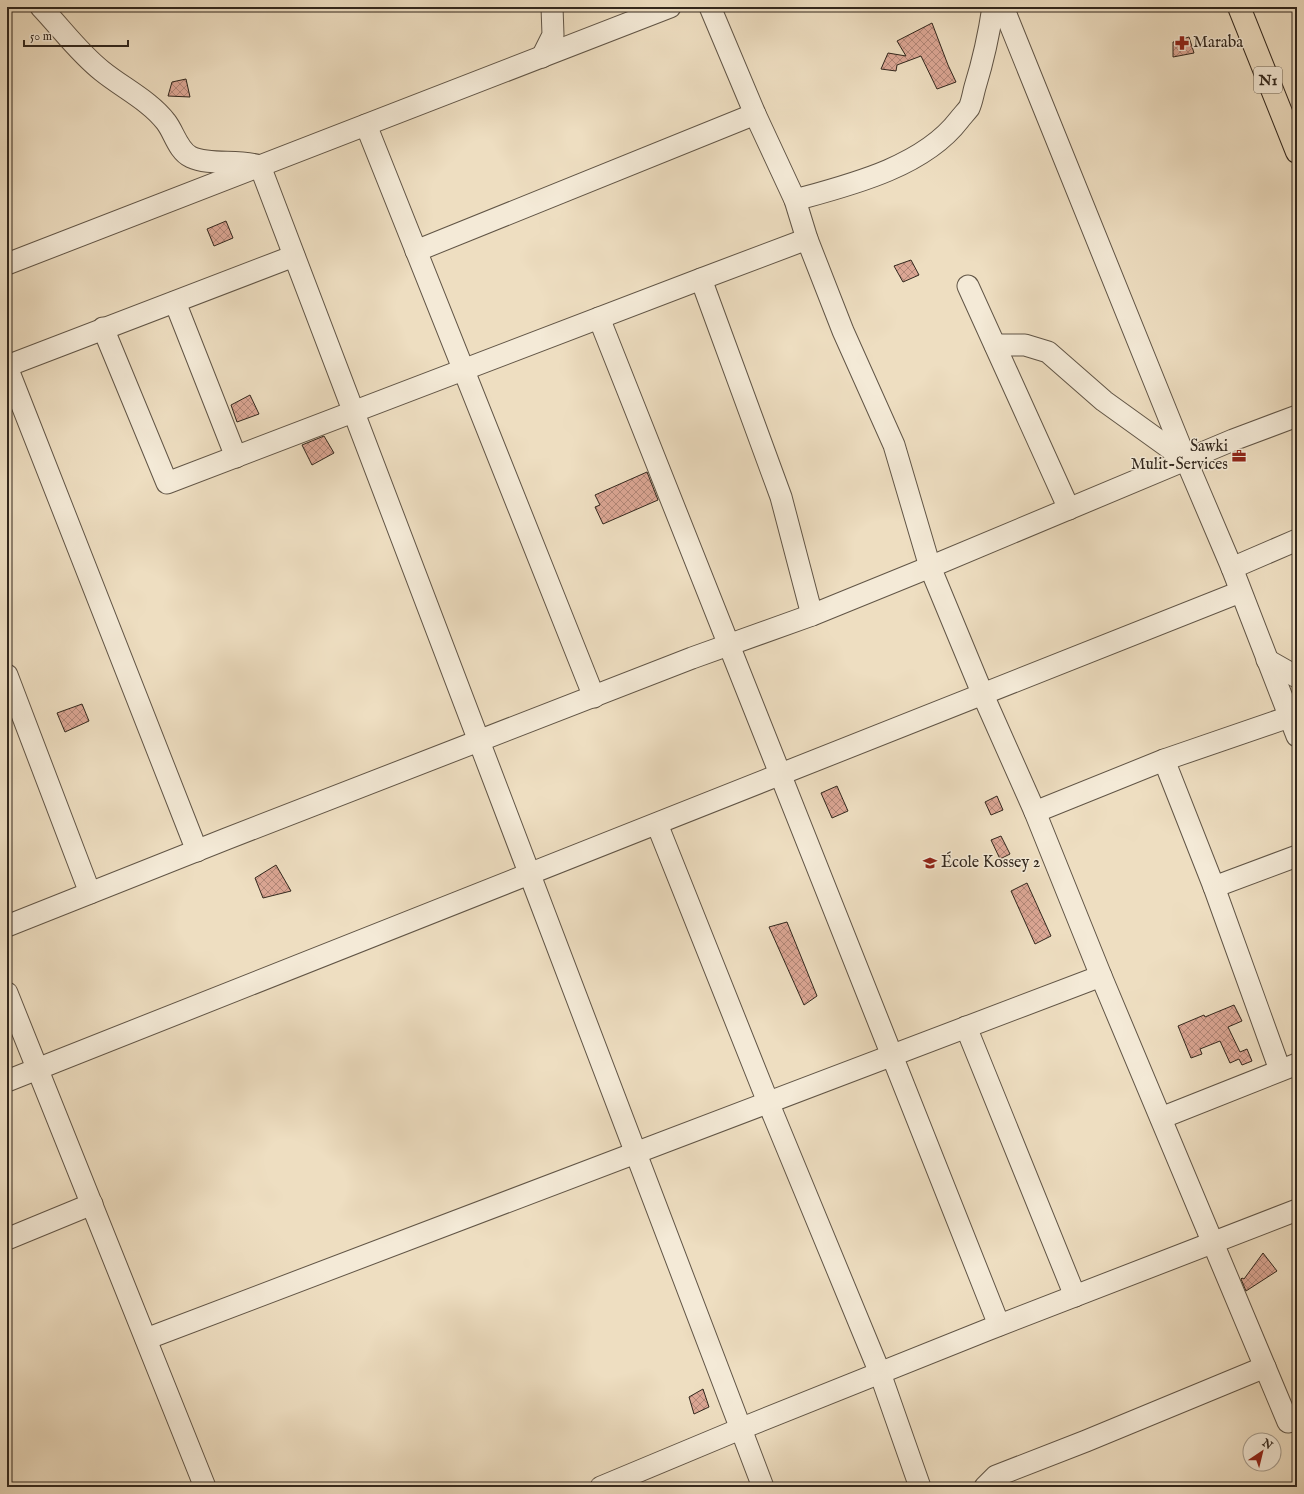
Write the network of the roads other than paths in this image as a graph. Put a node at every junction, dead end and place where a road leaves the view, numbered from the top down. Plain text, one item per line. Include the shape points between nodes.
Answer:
1 (41, 7) edge
2 (552, 7) edge
3 (670, 7) edge
4 (710, 7) edge
5 (993, 7) edge
6 (1003, 7) edge
7 (1239, 7) edge
8 (542, 57) junction
9 (756, 114) junction
10 (366, 125) junction
11 (1297, 152) edge
12 (260, 166) junction
13 (795, 200) junction
14 (807, 239) junction
15 (416, 251) junction
16 (294, 256) junction
17 (7, 264) edge
18 (701, 279) junction
19 (968, 286) dead end
20 (175, 302) junction
21 (600, 318) junction
22 (103, 328) junction
23 (995, 345) junction
24 (7, 366) edge
25 (464, 370) junction
26 (354, 412) junction
27 (1297, 416) edge
28 (236, 456) junction
29 (1186, 460) junction
30 (1069, 509) junction
31 (1297, 540) edge
32 (930, 567) junction
33 (1232, 568) junction
34 (1240, 592) junction
35 (812, 615) junction
36 (729, 644) junction
37 (1267, 660) junction
38 (7, 675) edge
39 (1297, 677) edge
40 (983, 694) junction
41 (594, 696) junction
42 (1289, 717) junction
43 (1297, 736) edge
44 (480, 741) junction
45 (1164, 760) junction
46 (781, 775) junction
47 (1035, 812) junction
48 (657, 824) junction
49 (197, 851) junction
50 (1297, 856) edge
51 (530, 874) junction
52 (1214, 887) junction
53 (90, 893) junction
54 (7, 926) edge
55 (1101, 976) junction
56 (7, 993) edge
57 (966, 1027) junction
58 (892, 1055) junction
59 (1288, 1067) edge
60 (37, 1069) junction
61 (7, 1081) edge
62 (768, 1102) junction
63 (1161, 1118) junction
64 (635, 1152) junction
65 (92, 1204) junction
66 (1297, 1210) edge
67 (7, 1239) edge
68 (1212, 1242) junction
69 (1075, 1296) junction
70 (999, 1325) junction
71 (146, 1339) junction
72 (1265, 1368) junction
73 (880, 1373) junction
74 (1297, 1420) edge
75 (740, 1429) junction
76 (612, 1485) edge
77 (205, 1487) edge
78 (763, 1487) edge
79 (920, 1487) edge
80 (985, 1487) edge

1 - 12 street via 89,60 167,123 189,157
2 - 8 street via 553,35
3 - 8 street
4 - 9 street
5 - 13 street via 988,39 968,108 941,140 898,167
6 - 29 street
7 - 11 main road, N1
8 - 10 street
9 - 13 street
9 - 15 street
10 - 12 street
10 - 15 street
12 - 16 street
12 - 17 street
13 - 14 street
14 - 18 street
14 - 32 street via 843,331 894,445
15 - 25 street
16 - 20 street
16 - 26 street
18 - 21 street
18 - 35 street via 781,497
19 - 23 street
20 - 22 street
20 - 28 street
21 - 25 street
21 - 36 street
22 - 24 street
22 - 28 street via 168,483
23 - 29 street via 1025,345 1048,352 1104,401
23 - 30 street
24 - 49 street
25 - 26 street
25 - 41 street
26 - 28 street
26 - 44 street
27 - 29 street
29 - 30 street
29 - 33 street
30 - 32 street
31 - 33 street
32 - 35 street
32 - 40 street
33 - 34 street
34 - 37 street
34 - 40 street
35 - 36 street
36 - 41 street
36 - 46 street
37 - 39 street
37 - 42 street
38 - 53 street
40 - 46 street
40 - 47 street
41 - 44 street
42 - 43 street
42 - 45 street
44 - 49 street
44 - 51 street
45 - 47 street
45 - 52 street
46 - 48 street
46 - 58 street
47 - 55 street
48 - 51 street
48 - 62 street
49 - 53 street
50 - 52 street
51 - 60 street
51 - 64 street
52 - 59 street
53 - 54 street
55 - 57 street
55 - 63 street
56 - 60 street
57 - 58 street
57 - 69 street
58 - 62 street
58 - 70 street
59 - 63 street
60 - 61 street
60 - 65 street
62 - 64 street
62 - 73 street
63 - 68 street
64 - 71 street
64 - 75 street
65 - 67 street
65 - 71 street
66 - 68 street
68 - 69 street
68 - 72 street
69 - 70 street
70 - 73 street
71 - 77 street
72 - 74 street via 1288,1422
72 - 80 street via 996,1476
73 - 75 street
73 - 79 street
75 - 76 street
75 - 78 street

